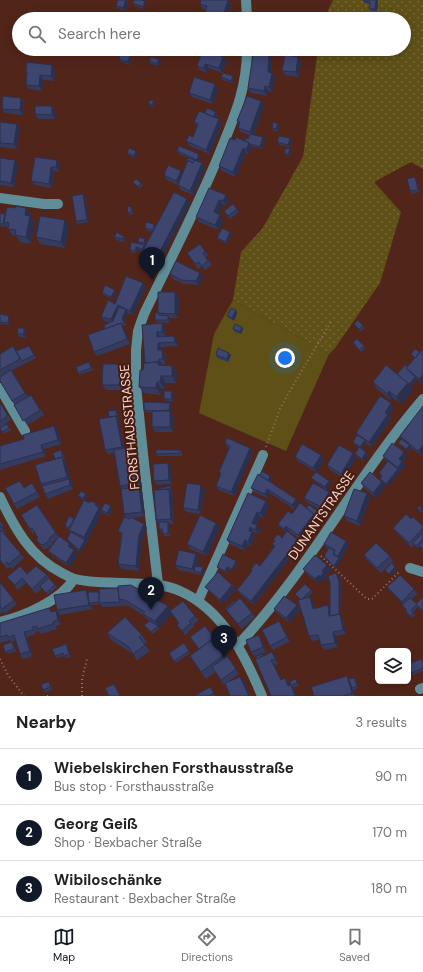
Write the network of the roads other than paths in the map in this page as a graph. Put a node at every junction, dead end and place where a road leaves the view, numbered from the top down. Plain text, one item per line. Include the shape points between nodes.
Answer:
1 (246, 0) edge
2 (246, 12) edge
3 (247, 56) edge
4 (0, 198) edge
5 (58, 204) dead end
6 (0, 388) edge
7 (423, 399) edge
8 (25, 431) dead end
9 (263, 455) road end
10 (0, 497) edge
11 (410, 568) road end
12 (423, 572) edge
13 (74, 578) junction
14 (158, 584) junction
15 (198, 601) junction
16 (0, 622) edge
17 (238, 645) junction
18 (262, 696) edge

1 - 2 street
3 - 14 street, FORSTHAUSSTRASSE via 245,81 239,106 204,190 138,331 136,386
4 - 5 street
6 - 8 street
7 - 17 street, DUNANTSTRASSE via 382,450 314,550 252,631
9 - 15 street
10 - 13 street via 24,541 40,559
11 - 12 street
13 - 14 street via 94,582
13 - 16 street via 70,585 38,608
14 - 15 street via 179,590
15 - 17 street via 223,624
17 - 18 street

